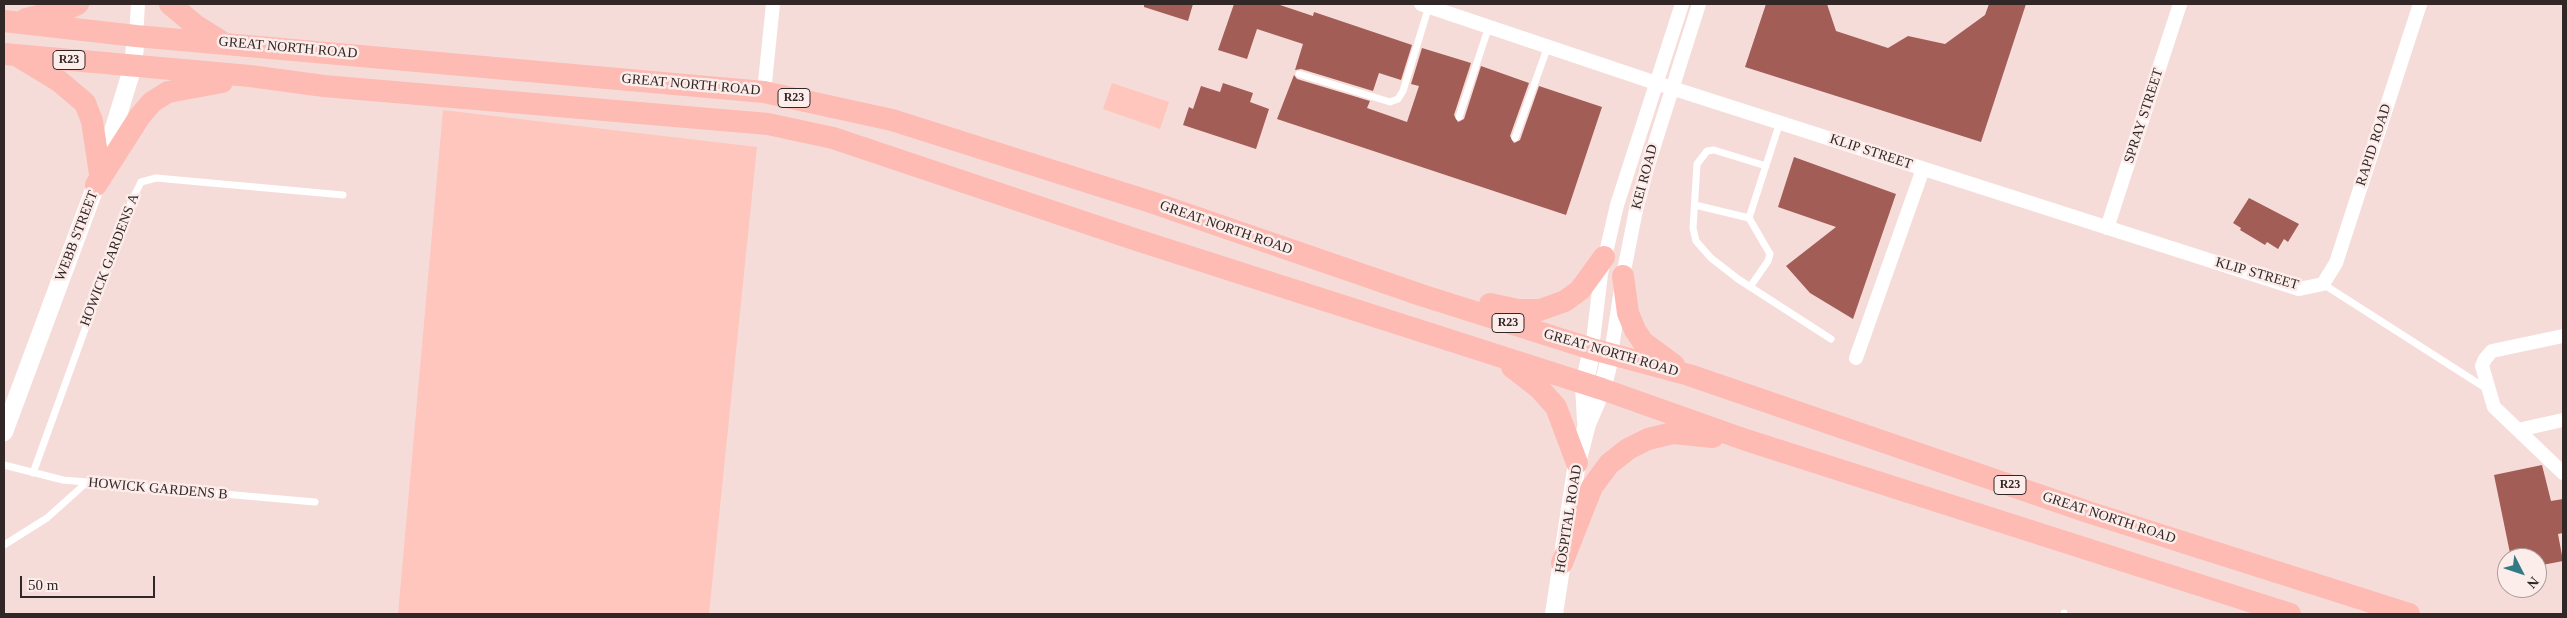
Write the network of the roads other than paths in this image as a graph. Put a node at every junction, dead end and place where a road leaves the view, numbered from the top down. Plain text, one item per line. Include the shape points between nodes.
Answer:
1 (78, 4) edge
2 (138, 4) edge
3 (170, 4) edge
4 (773, 4) edge
5 (1682, 4) edge
6 (1699, 4) edge
7 (2180, 4) edge
8 (2420, 4) edge
9 (1427, 5) edge
10 (8, 21) edge
11 (1489, 26) junction
12 (136, 36) junction
13 (223, 42) junction
14 (1548, 46) junction
15 (10, 54) edge
16 (133, 66) junction
17 (1299, 74) dead end
18 (250, 76) junction
19 (1656, 83) junction
20 (1671, 88) junction
21 (764, 92) junction
22 (1459, 117) dead end
23 (1780, 122) junction
24 (1515, 138) dead end
25 (1766, 166) junction
26 (1923, 169) junction
27 (98, 179) junction
28 (343, 194) dead end
29 (1694, 205) junction
30 (1749, 218) junction
31 (2107, 228) junction
32 (1604, 257) junction
33 (1623, 276) junction
34 (2323, 284) junction
35 (1750, 287) junction
36 (1424, 296) junction
37 (2563, 336) edge
38 (1831, 338) dead end
39 (1602, 352) junction
40 (1856, 358) dead end
41 (1503, 359) junction
42 (1689, 375) junction
43 (1593, 387) junction
44 (2488, 390) junction
45 (2563, 420) edge
46 (4, 430) edge
47 (2518, 430) junction
48 (1746, 440) junction
49 (1577, 463) junction
50 (4, 465) edge
51 (33, 473) junction
52 (2563, 473) edge
53 (86, 482) junction
54 (315, 502) dead end
55 (2088, 512) junction
56 (4, 545) edge
57 (2075, 546) junction
58 (1562, 563) junction
59 (1554, 614) edge
60 (2290, 614) edge
61 (2409, 614) edge

1 - 10 main road
2 - 12 street
3 - 13 main road
4 - 21 street
5 - 19 street, KEI ROAD
6 - 20 street, KEI ROAD
7 - 31 street, SPRAY STREET
8 - 34 street, RAPID ROAD via 2336,263
9 - 11 street, KLIP STREET
9 - 17 lane via 1398,99 1390,102
10 - 12 main road, GREAT NORTH ROAD / R23
11 - 14 street, KLIP STREET
11 - 22 lane
12 - 13 main road, GREAT NORTH ROAD / R23
12 - 16 street, WEBB STREET
13 - 21 main road, GREAT NORTH ROAD / R23
14 - 19 street, KLIP STREET
14 - 24 lane
15 - 16 main road, R23
15 - 27 main road via 60,81 85,103 92,121
16 - 18 main road, R23
16 - 27 street, WEBB STREET
18 - 27 main road via 168,92 152,102
18 - 41 main road, R23 via 324,86 768,124 797,130 872,151 1146,244
19 - 20 street, KLIP STREET
19 - 32 street, KEI ROAD via 1619,196
20 - 23 street, KLIP STREET
20 - 33 street, KEI ROAD via 1645,174
21 - 36 main road, GREAT NORTH ROAD / R23 via 892,120 1151,202
23 - 25 lane
23 - 26 street, KLIP STREET
25 - 29 lane via 1714,150 1707,151 1698,164
25 - 30 lane
26 - 31 street, KLIP STREET
26 - 40 street
27 - 46 street, WEBB STREET
28 - 51 lane, HOWICK GARDENS A via 156,178 141,182
29 - 30 lane
29 - 35 lane via 1696,241 1711,258
30 - 35 lane via 1770,254
31 - 34 street, KLIP STREET via 2299,289
32 - 36 main road via 1580,290 1566,301 1540,310 1518,310
32 - 39 street, KEI ROAD
33 - 39 street, KEI ROAD
33 - 42 main road via 1628,313 1643,342
34 - 44 lane
35 - 38 lane
36 - 39 main road, GREAT NORTH ROAD / R23
37 - 44 street via 2488,354 2482,366
39 - 42 main road, GREAT NORTH ROAD / R23
39 - 43 street, HOSPITAL ROAD
41 - 43 main road, R23
41 - 49 main road via 1539,388 1556,408
42 - 55 main road, GREAT NORTH ROAD / R23
43 - 48 main road, R23
43 - 49 street, HOSPITAL ROAD
44 - 47 street via 2494,407
45 - 47 street
47 - 52 street
48 - 57 main road, R23
48 - 58 main road via 1673,433 1648,439 1628,449 1609,464 1592,487
49 - 58 street, HOSPITAL ROAD
50 - 51 lane, HOWICK GARDENS B
51 - 53 lane, HOWICK GARDENS B
53 - 54 lane, HOWICK GARDENS B
53 - 56 lane via 47,518
55 - 57 main road
55 - 61 main road, GREAT NORTH ROAD / R23
57 - 60 main road, R23
58 - 59 street, HOSPITAL ROAD

